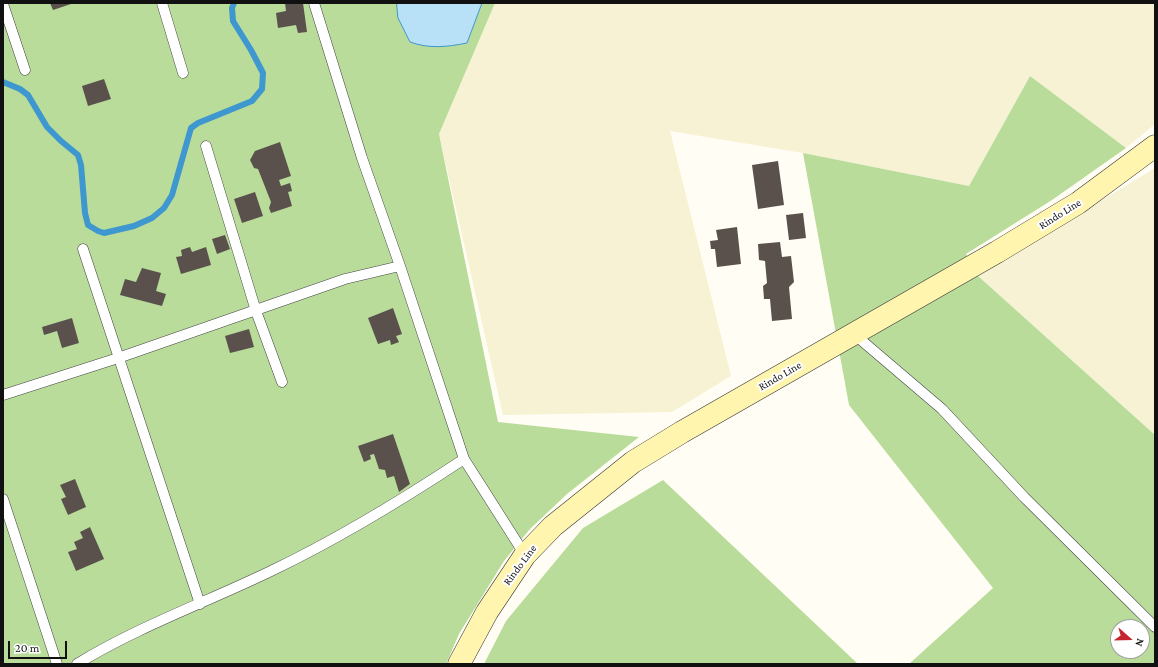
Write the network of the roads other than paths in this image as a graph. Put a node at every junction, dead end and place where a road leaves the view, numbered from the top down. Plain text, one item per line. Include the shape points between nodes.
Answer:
1 (162, 3) edge
2 (314, 3) edge
3 (3, 4) edge
4 (24, 70) dead end
5 (183, 73) dead end
6 (206, 146) dead end
7 (1155, 146) edge
8 (83, 249) dead end
9 (400, 266) junction
10 (256, 311) junction
11 (854, 334) junction
12 (118, 358) junction
13 (282, 382) dead end
14 (3, 395) edge
15 (464, 459) junction
16 (3, 499) edge
17 (525, 555) junction
18 (200, 604) junction
19 (1155, 627) edge
20 (57, 664) edge
21 (77, 664) edge
22 (459, 664) edge

1 - 5 lane
2 - 9 lane via 362,158
3 - 4 lane
6 - 10 lane
7 - 11 street, Rindo Line via 1078,203
8 - 12 lane
9 - 10 lane via 345,279
9 - 15 lane
10 - 12 lane
10 - 13 lane
11 - 17 street, Rindo Line via 633,462 553,526
11 - 19 lane via 942,409 1024,497
12 - 14 lane
12 - 18 lane
15 - 17 lane
15 - 18 lane via 373,517 272,571
16 - 20 lane
17 - 22 street, Rindo Line via 487,612
18 - 21 lane via 103,648

